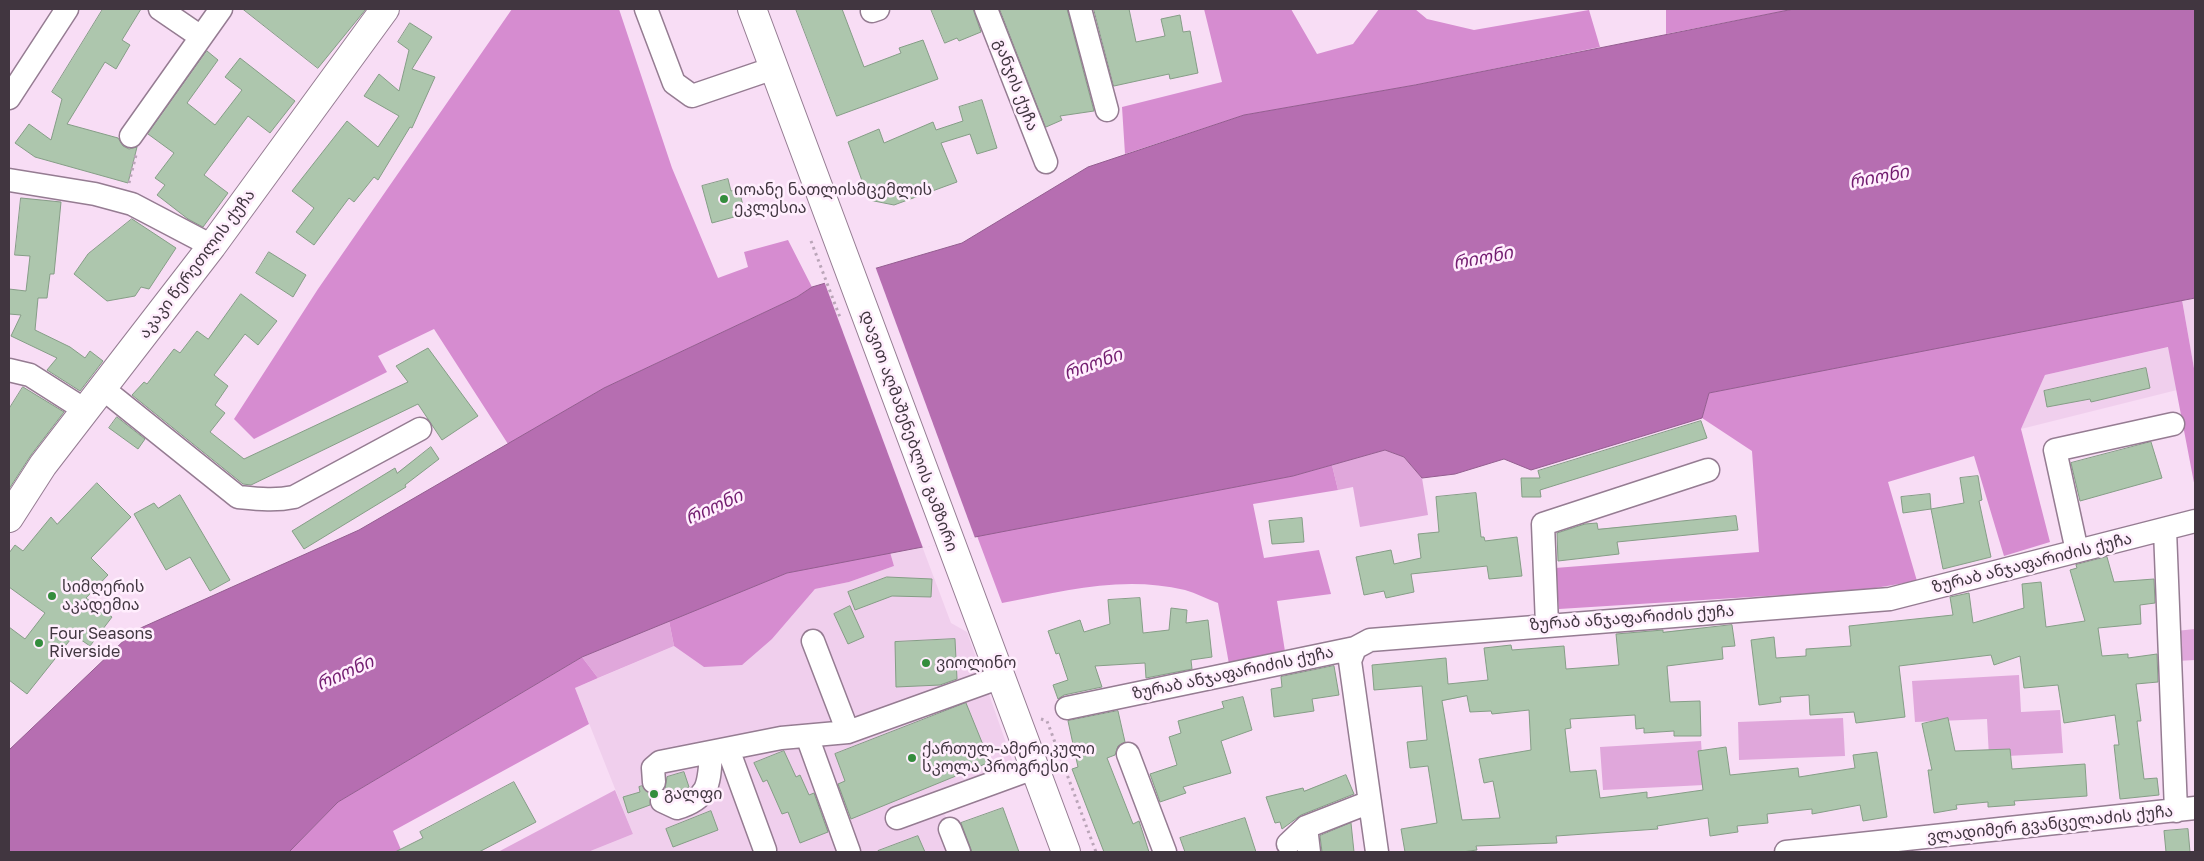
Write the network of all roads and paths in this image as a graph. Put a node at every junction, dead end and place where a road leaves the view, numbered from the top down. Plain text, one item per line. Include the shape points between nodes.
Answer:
1 (67, 9) edge
2 (160, 9) edge
3 (221, 9) edge
4 (385, 9) edge
5 (646, 9) edge
6 (752, 9) edge
7 (986, 9) edge
8 (1080, 9) edge
9 (200, 37) junction
10 (774, 68) junction
11 (9, 98) edge
12 (1107, 110) dead end
13 (131, 136) joint
14 (1046, 162) dead end
15 (9, 180) edge
16 (776, 186) dead end
17 (127, 188) dead end
18 (741, 196) dead end
19 (212, 246) junction
20 (9, 370) edge
21 (102, 388) junction
22 (86, 410) junction
23 (2173, 424) dead end
24 (420, 429) dead end
25 (1708, 470) dead end
26 (9, 518) edge
27 (2195, 521) edge
28 (2165, 530) junction
29 (2078, 551) junction
30 (1547, 624) junction
31 (813, 641) dead end
32 (1355, 648) junction
33 (1001, 677) junction
34 (1068, 708) dead end
35 (848, 732) junction
36 (807, 736) junction
37 (719, 751) junction
38 (1128, 754) dead end
39 (1034, 768) junction
40 (1370, 802) junction
41 (2186, 809) edge
42 (897, 818) dead end
43 (1306, 828) junction
44 (950, 829) dead end
45 (1288, 844) dead end
46 (765, 850) dead end
47 (849, 852) edge
48 (959, 852) edge
49 (1066, 852) edge
50 (1165, 852) edge
51 (1310, 852) edge
52 (1376, 852) edge
53 (1786, 852) edge

1 - 11 street
2 - 9 street
3 - 9 street
4 - 19 main road, აკაკი წერეთლის ქუჩა
5 - 10 street via 674,83 692,96
6 - 10 main road, დავით აღმაშენებლის გამზირი
7 - 14 street, განჯის ქუჩა
8 - 12 street
9 - 13 street
10 - 33 main road, დავით აღმაშენებლის გამზირი
13 - 17 path via 141,140
15 - 19 street via 95,194 132,204
16 - 18 path
19 - 21 main road, აკაკი წერეთლის ქუჩა
20 - 22 street via 30,376
21 - 22 main road, აკაკი წერეთლის ქუჩა
21 - 24 street via 238,497 276,501 294,497
22 - 26 main road, აკაკი წერეთლის ქუჩა via 43,465
23 - 29 street via 2055,450
25 - 30 street via 1543,524
27 - 28 street, ზურაბ ანჯაფარიძის ქუჩა
28 - 29 street, ზურაბ ანჯაფარიძის ქუჩა
28 - 41 street
29 - 30 street, ზურაბ ანჯაფარიძის ქუჩა via 1890,599
30 - 32 street, ზურაბ ანჯაფარიძის ქუჩა via 1370,640
31 - 35 street
32 - 34 street, ზურაბ ანჯაფარიძის ქუჩა
32 - 40 street via 1350,661
33 - 35 street
33 - 39 main road, დავით აღმაშენებლის გამზირი
35 - 36 street
36 - 37 street
36 - 47 street
37 - 37 street via 660,762 653,768 658,792 677,808 692,803 708,785
37 - 46 street
38 - 50 street
39 - 42 street
39 - 49 main road, დავით აღმაშენებლის გამზირი
40 - 43 street
40 - 52 street
41 - 53 street, ვლადიმერ გვანცელაძის ქუჩა
43 - 45 street
43 - 51 street
44 - 48 street

